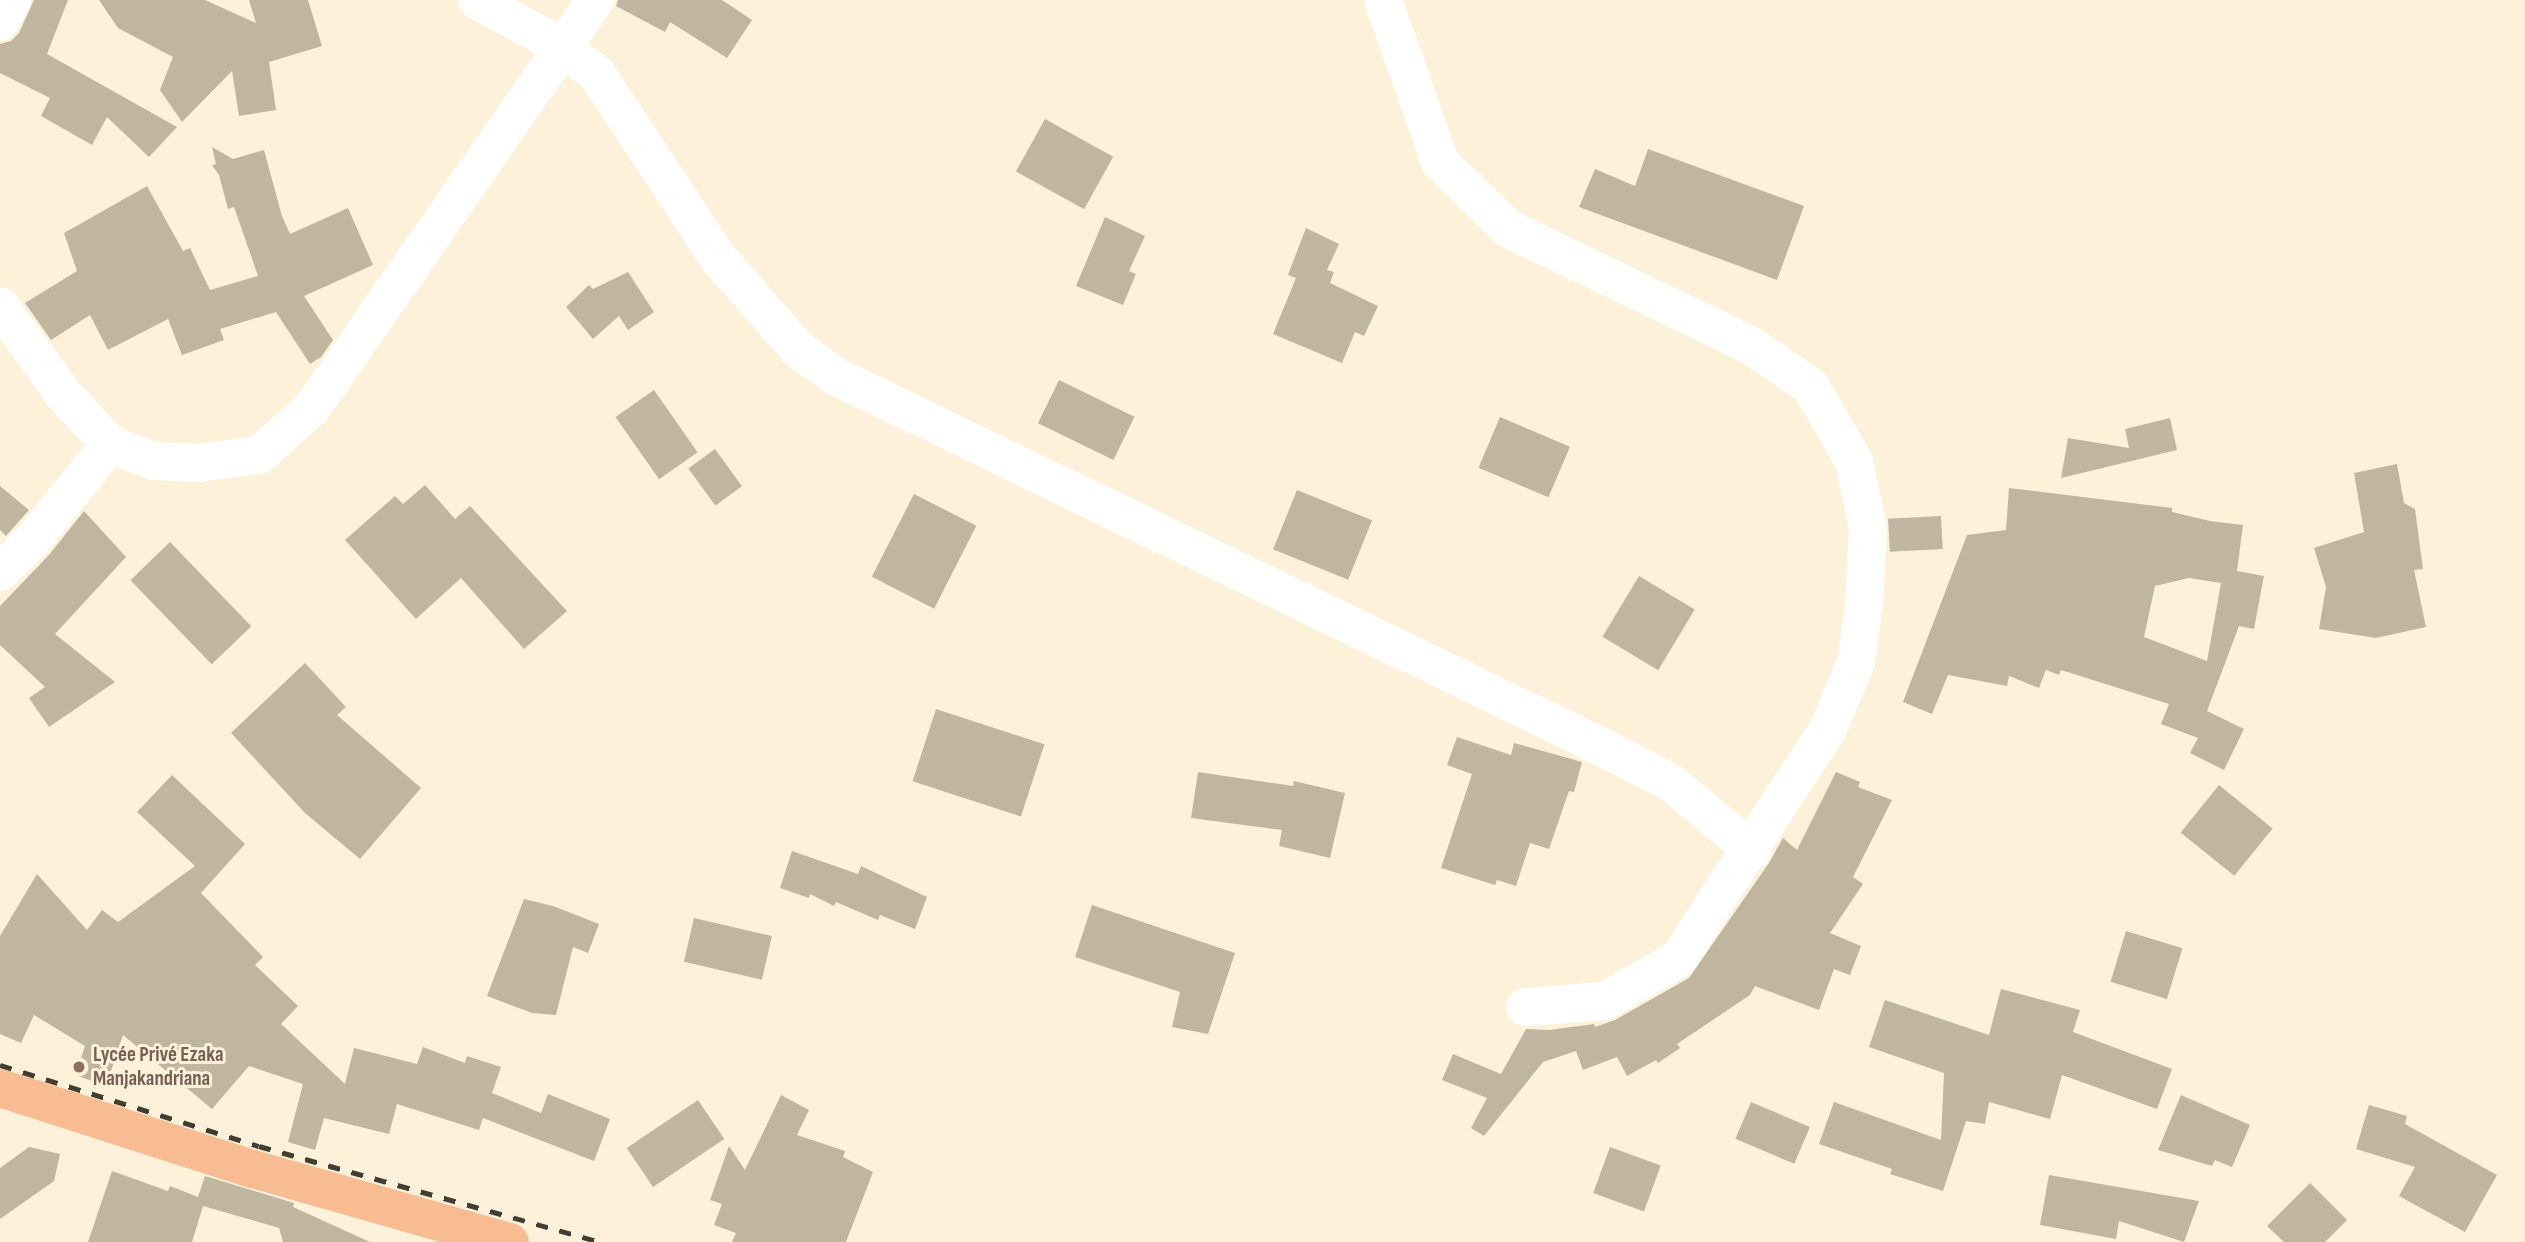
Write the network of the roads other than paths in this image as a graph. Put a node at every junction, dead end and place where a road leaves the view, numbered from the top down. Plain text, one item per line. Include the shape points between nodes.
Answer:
1 (12, 0) edge
2 (477, 0) edge
3 (596, 0) edge
4 (1383, 0) edge
5 (0, 22) edge
6 (562, 47) junction
7 (0, 306) edge
8 (110, 444) junction
9 (0, 572) edge
10 (1752, 850) junction
11 (1525, 1007) dead end
12 (0, 1088) edge
13 (510, 1242) edge

1 - 5 street
2 - 6 street
3 - 6 street
4 - 10 street via 1440,162 1450,172 1509,229 1750,345 1810,386 1854,461 1868,528 1856,662 1828,729
6 - 8 street via 312,408 259,455 199,463 154,461
6 - 10 street via 597,74 718,258 799,350 836,377 1616,754 1670,782
7 - 8 street via 64,395
8 - 9 street via 32,541
10 - 11 street via 1678,959 1605,1001
12 - 13 main road via 254,1169

